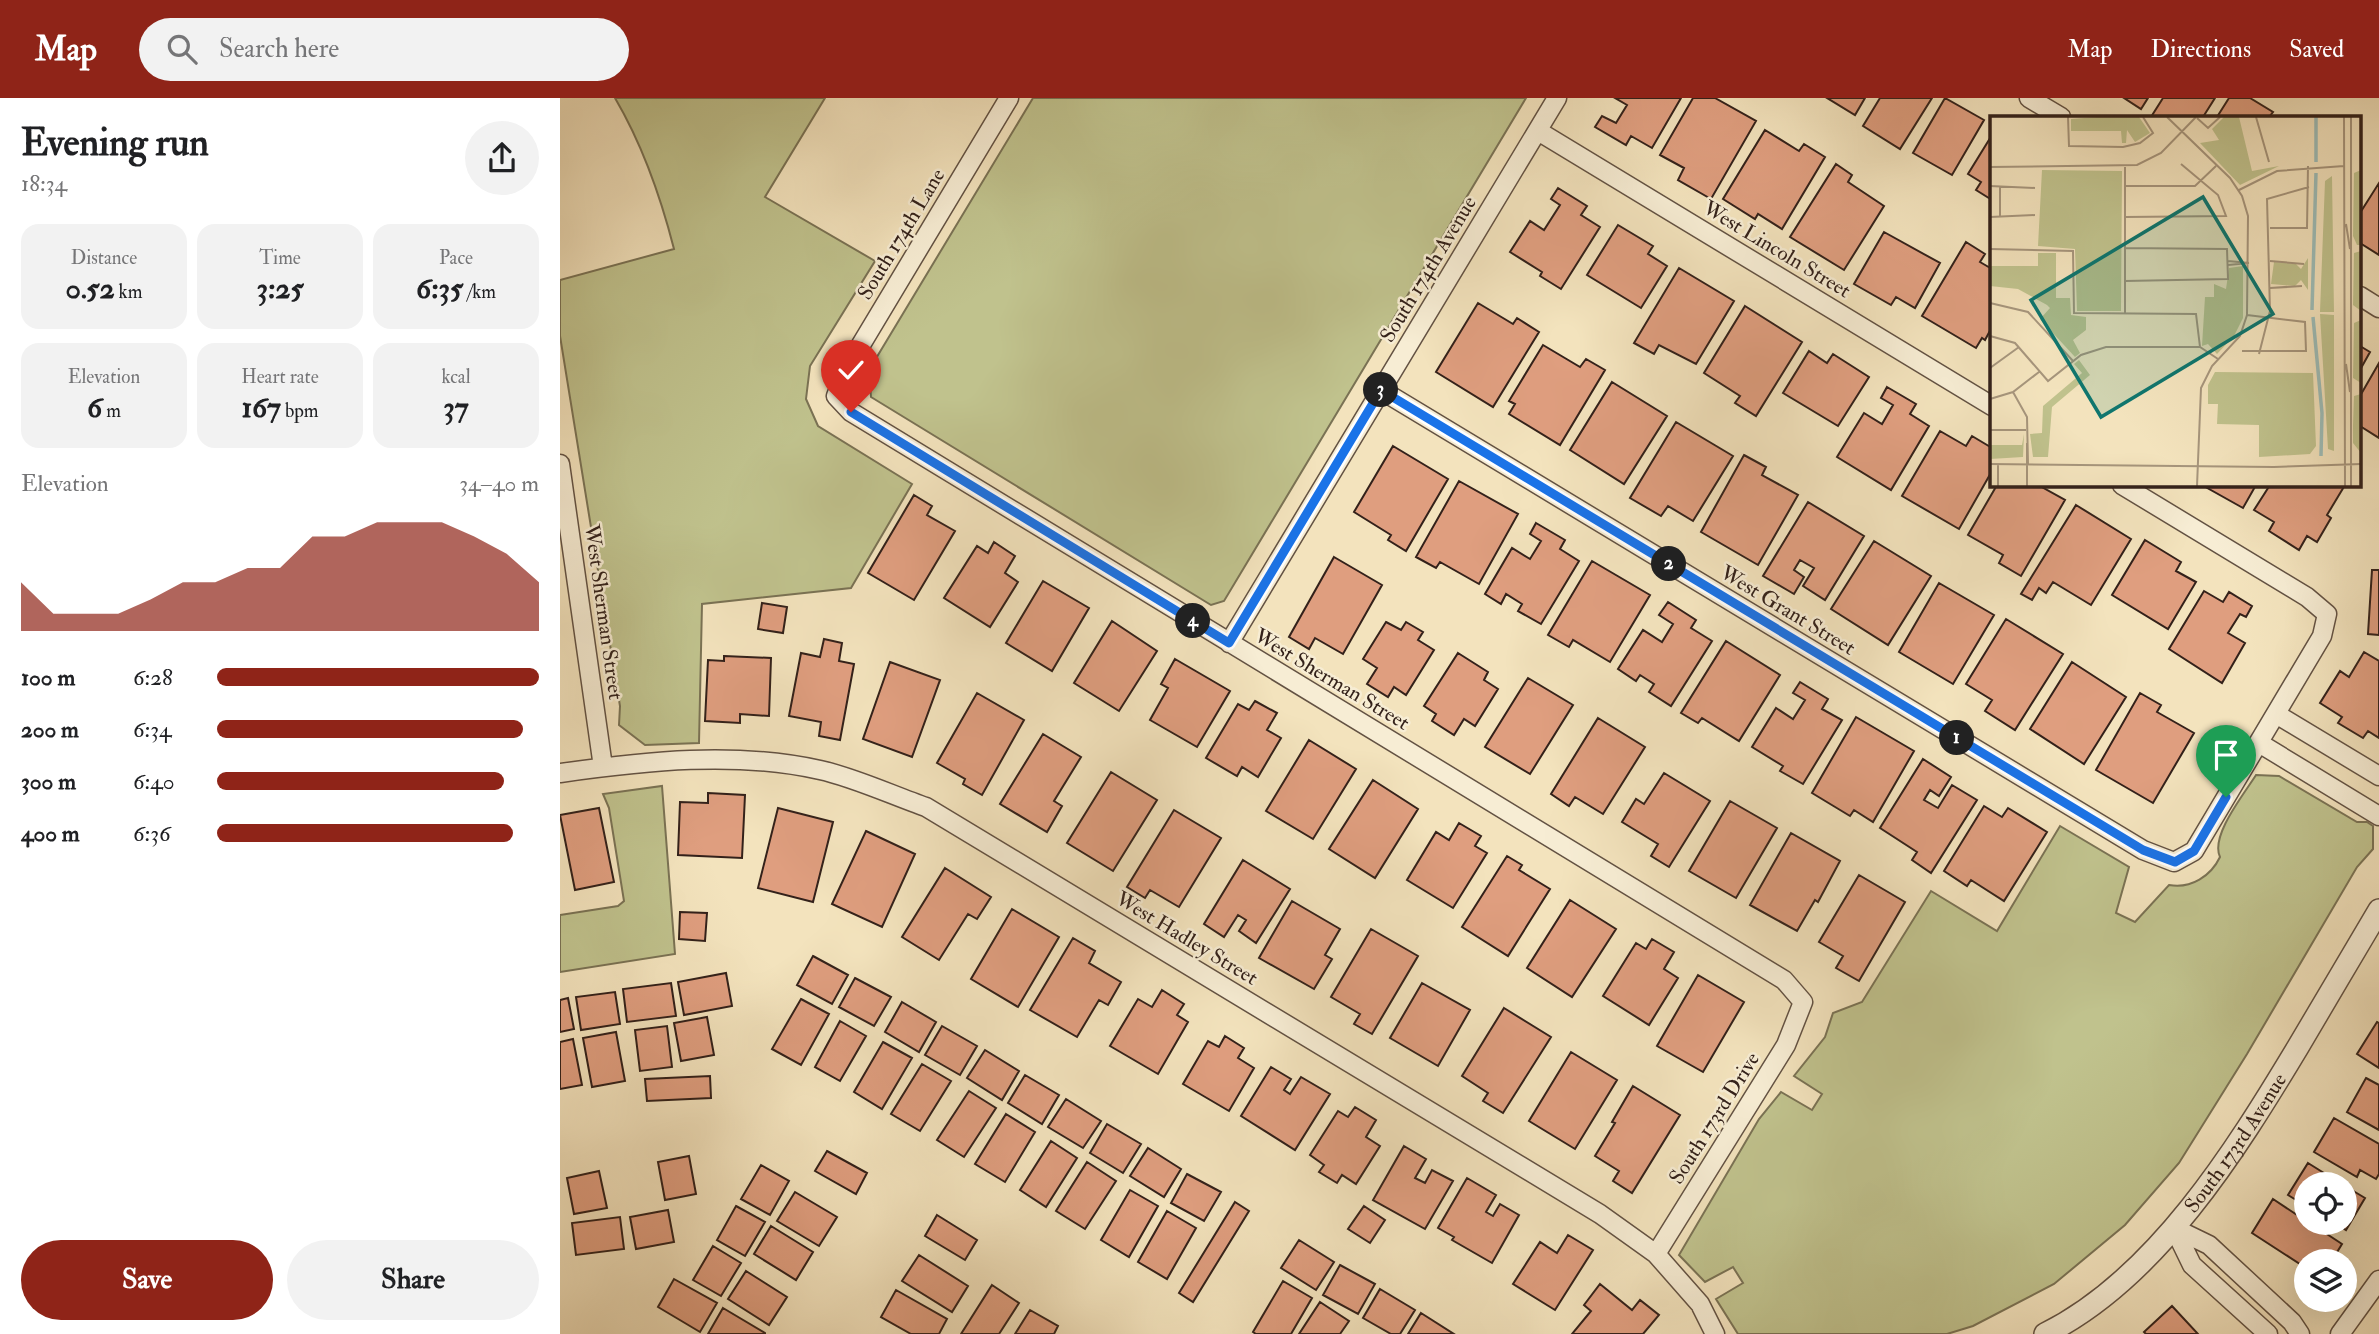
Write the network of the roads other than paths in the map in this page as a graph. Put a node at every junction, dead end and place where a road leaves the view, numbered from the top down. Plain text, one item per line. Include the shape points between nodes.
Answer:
1 (1009, 98) edge
2 (1557, 98) edge
3 (2029, 98) edge
4 (2059, 116) edge
5 (1538, 131) junction
6 (2361, 297) edge
7 (2379, 308) edge
8 (1381, 390) junction
9 (836, 396) joint
10 (1990, 405) edge
11 (560, 464) edge
12 (2124, 486) edge
13 (1229, 643) junction
14 (2276, 714) junction
15 (2259, 743) junction
16 (603, 767) junction
17 (560, 773) edge
18 (2379, 776) edge
19 (2379, 816) edge
20 (2379, 910) edge
21 (1803, 1002) joint
22 (2175, 1228) junction
23 (1656, 1254) junction
24 (2379, 1280) edge
25 (1715, 1334) edge
26 (2045, 1334) edge
27 (2267, 1334) edge
28 (2300, 1334) edge
29 (2340, 1334) edge

1 - 9 street, South 174th Lane via 847,368
2 - 5 street, South 174th Avenue
3 - 4 street
5 - 8 street, South 174th Avenue
5 - 10 street, West Lincoln Street
6 - 7 street
8 - 13 street, South 174th Avenue
8 - 15 street, West Grant Street via 2143,850 2175,862 2194,851
9 - 13 street, West Sherman Street via 851,412
11 - 16 street, West Sherman Street
12 - 14 street via 2307,597 2327,614 2322,636
13 - 21 street, West Sherman Street via 1784,980
14 - 15 street
14 - 18 street
15 - 19 street
16 - 17 street, West Hadley Street
16 - 23 street, West Hadley Street via 700,758 762,762 822,770 926,807 1600,1214
20 - 22 street, South 173rd Avenue via 2267,1098
21 - 23 street, South 173rd Drive via 1786,1045
22 - 26 street, South 173rd Avenue via 2116,1287
22 - 27 street via 2192,1265
22 - 28 street via 2209,1245
23 - 25 street, West Hadley Street via 1700,1304
24 - 29 street

